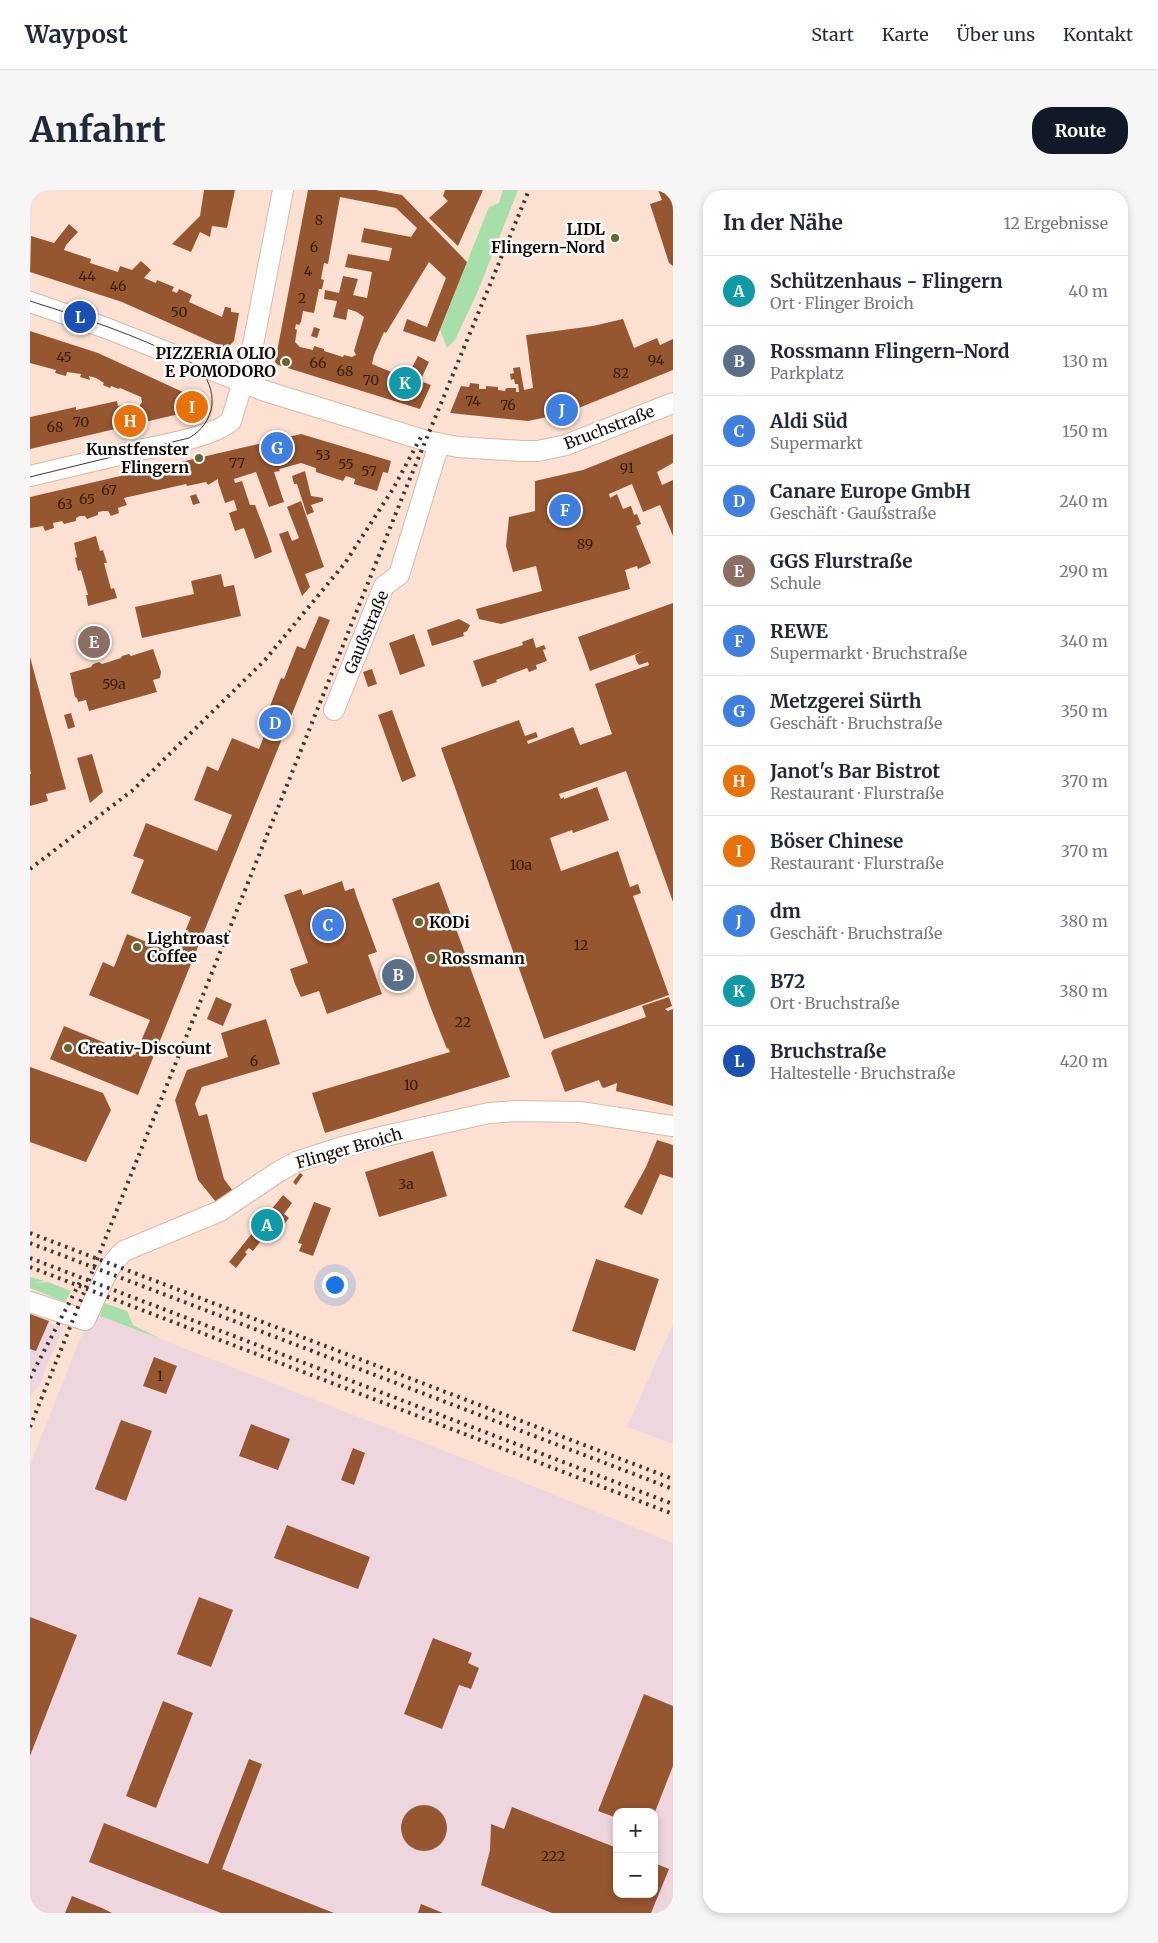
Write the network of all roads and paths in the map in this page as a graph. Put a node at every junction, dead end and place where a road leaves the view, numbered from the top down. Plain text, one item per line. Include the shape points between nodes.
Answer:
1 (283, 190) edge
2 (30, 302) edge
3 (243, 382) junction
4 (673, 403) edge
5 (439, 444) junction
6 (30, 476) edge
7 (334, 710) dead end
8 (673, 1126) edge
9 (30, 1302) edge

1 - 3 street
2 - 3 street, Bruchstraße
3 - 5 street, Bruchstraße
3 - 6 street via 234,416 226,426 174,442
4 - 5 street, Bruchstraße via 577,441 538,451
5 - 7 street, Gaußstraße via 399,575 384,586
8 - 9 street, Flinger Broich via 580,1112 516,1111 489,1113 360,1142 296,1162 220,1211 124,1251 109,1270 86,1320

